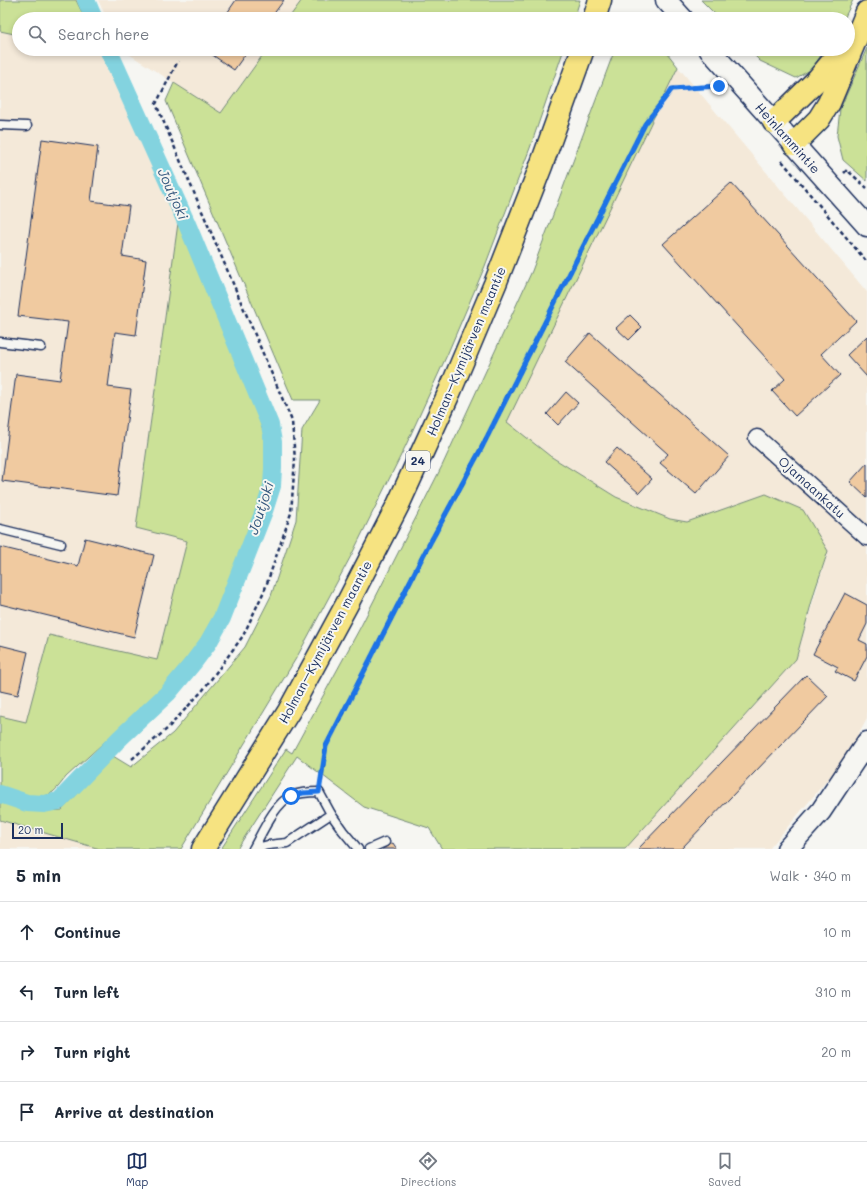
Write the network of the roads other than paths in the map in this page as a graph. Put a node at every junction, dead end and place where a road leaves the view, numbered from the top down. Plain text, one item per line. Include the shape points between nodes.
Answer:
1 (600, 0) edge
2 (666, 0) edge
3 (596, 12) edge
4 (677, 12) edge
5 (867, 12) edge
6 (855, 30) edge
7 (855, 41) edge
8 (580, 56) edge
9 (716, 56) edge
10 (837, 56) edge
11 (849, 56) edge
12 (774, 122) junction
13 (0, 126) edge
14 (27, 126) dead end
15 (794, 144) junction
16 (867, 226) edge
17 (0, 342) edge
18 (41, 347) dead end
19 (757, 438) dead end
20 (0, 529) edge
21 (867, 536) edge
22 (61, 544) dead end
23 (867, 742) edge
24 (332, 814) junction
25 (385, 842) dead end
26 (203, 849) edge
27 (253, 849) edge
28 (358, 849) edge
29 (369, 849) edge
30 (787, 849) edge

1 - 3 highway
2 - 4 street
5 - 6 highway
5 - 7 highway
8 - 26 highway, Holman–Kymijärven maantie / 24 via 495,284 398,505 289,711
9 - 12 street, Heinlammintie
10 - 12 highway via 818,79
11 - 15 highway via 829,103 819,119
12 - 15 street, Heinlammintie
13 - 14 lane
15 - 16 street, Heinlammintie
17 - 18 lane
19 - 21 street, Ojamaankatu
20 - 22 lane
23 - 30 street via 821,811
24 - 27 lane via 287,843
24 - 27 lane via 319,792 291,796 275,810
24 - 28 lane via 342,831
25 - 29 lane

